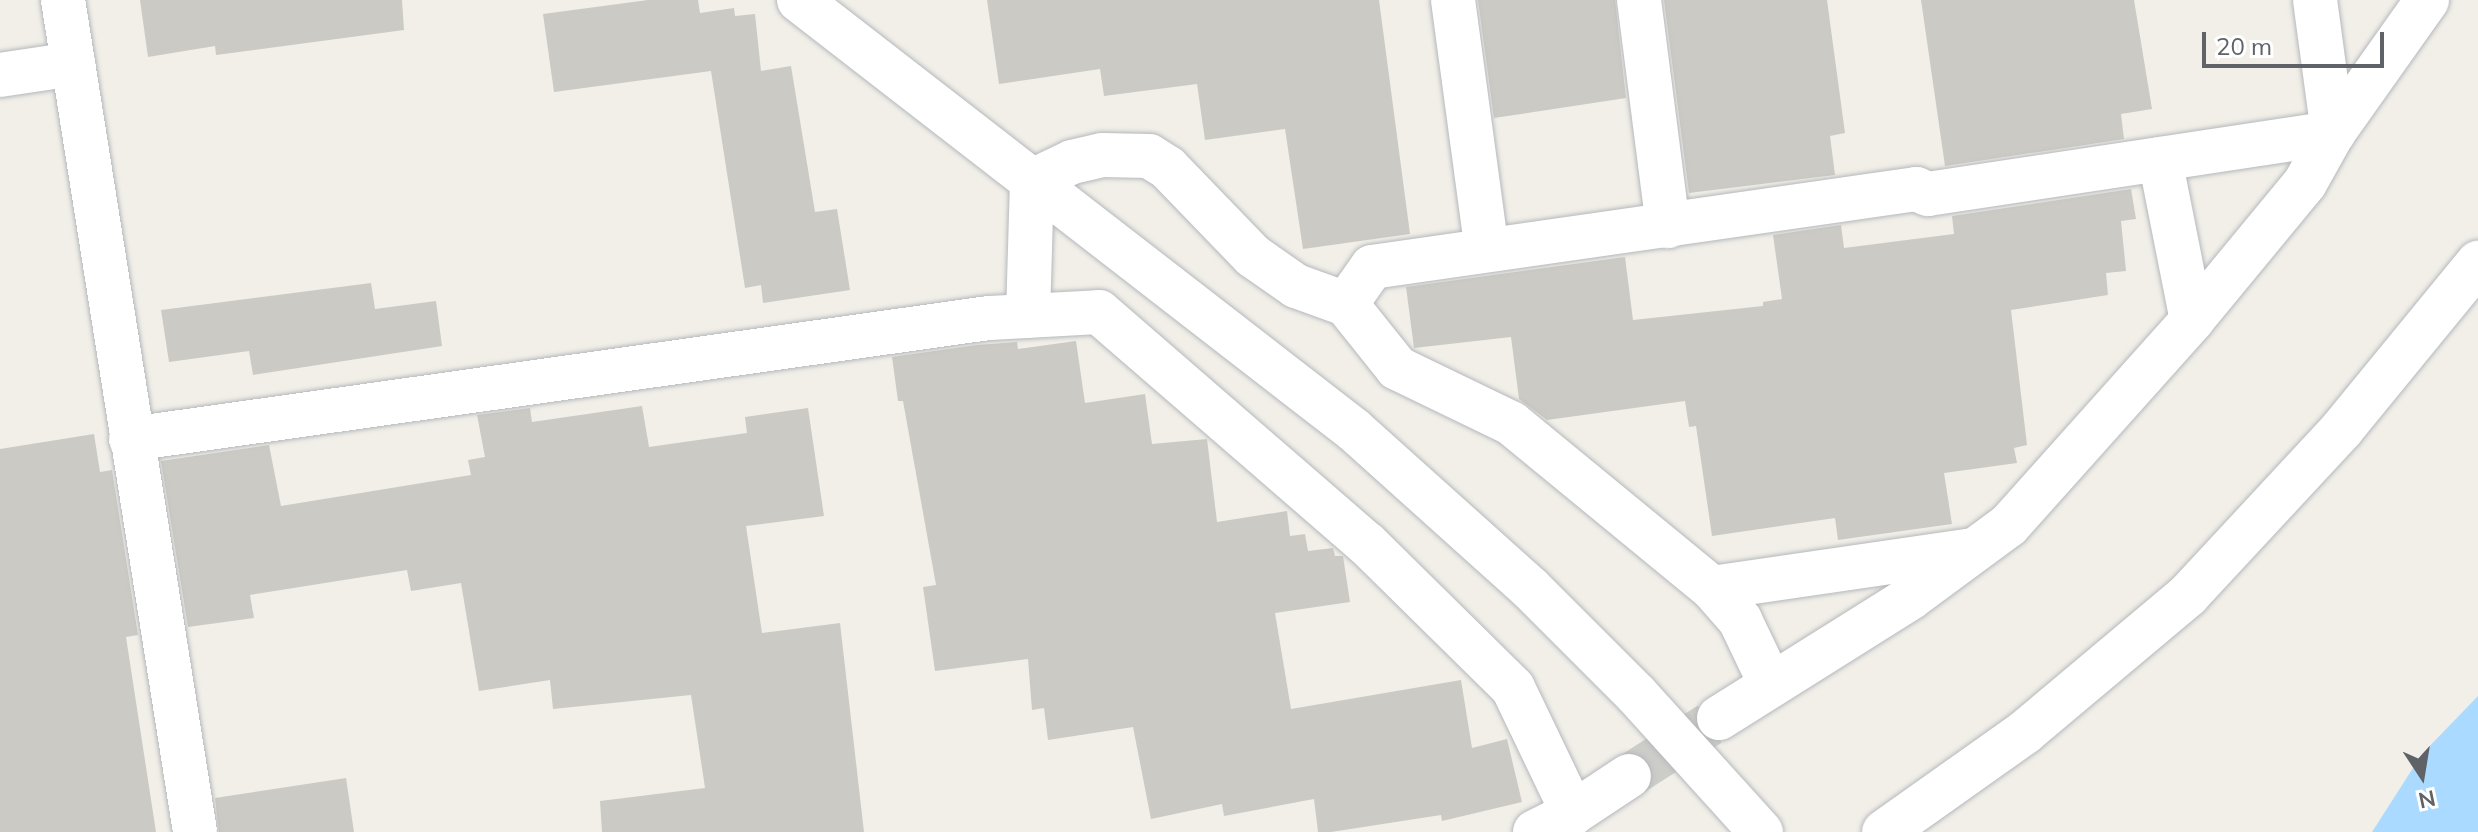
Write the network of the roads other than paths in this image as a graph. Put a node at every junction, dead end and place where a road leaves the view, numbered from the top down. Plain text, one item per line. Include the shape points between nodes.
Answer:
1 (63, 0) edge
2 (799, 0) edge
3 (1453, 0) edge
4 (1639, 0) edge
5 (2315, 0) edge
6 (2427, 0) edge
7 (73, 64) junction
8 (0, 75) edge
9 (2333, 133) junction
10 (2160, 159) junction
11 (1032, 181) junction
12 (1668, 226) junction
13 (1487, 250) junction
14 (2478, 263) edge
15 (1346, 304) junction
16 (1028, 316) junction
17 (2192, 320) junction
18 (131, 439) junction
19 (1981, 549) junction
20 (1712, 588) junction
21 (1771, 685) junction
22 (1719, 718) tunnel mouth
23 (1629, 776) tunnel mouth
24 (1554, 822) edge
25 (195, 832) edge
26 (1761, 832) edge
27 (1884, 832) edge

1 - 7 street
2 - 11 street
3 - 13 street
4 - 12 street
5 - 9 street
6 - 9 street
7 - 8 street
7 - 18 street
9 - 10 street
9 - 17 street via 2305,183
10 - 12 street
10 - 17 street
11 - 15 street via 1102,155 1149,156 1168,168 1253,256 1296,286
11 - 16 street
11 - 26 street via 1354,430 1530,588 1637,695
12 - 13 street
13 - 15 street via 1372,267
14 - 27 street via 2342,429 2188,595 2025,732
15 - 20 street via 1397,368 1511,423
16 - 18 street
16 - 24 street via 1099,312 1367,544 1513,688
17 - 19 street via 2009,525
18 - 25 street
19 - 20 street
19 - 21 street
20 - 21 street via 1740,620
21 - 22 street
23 - 24 street

